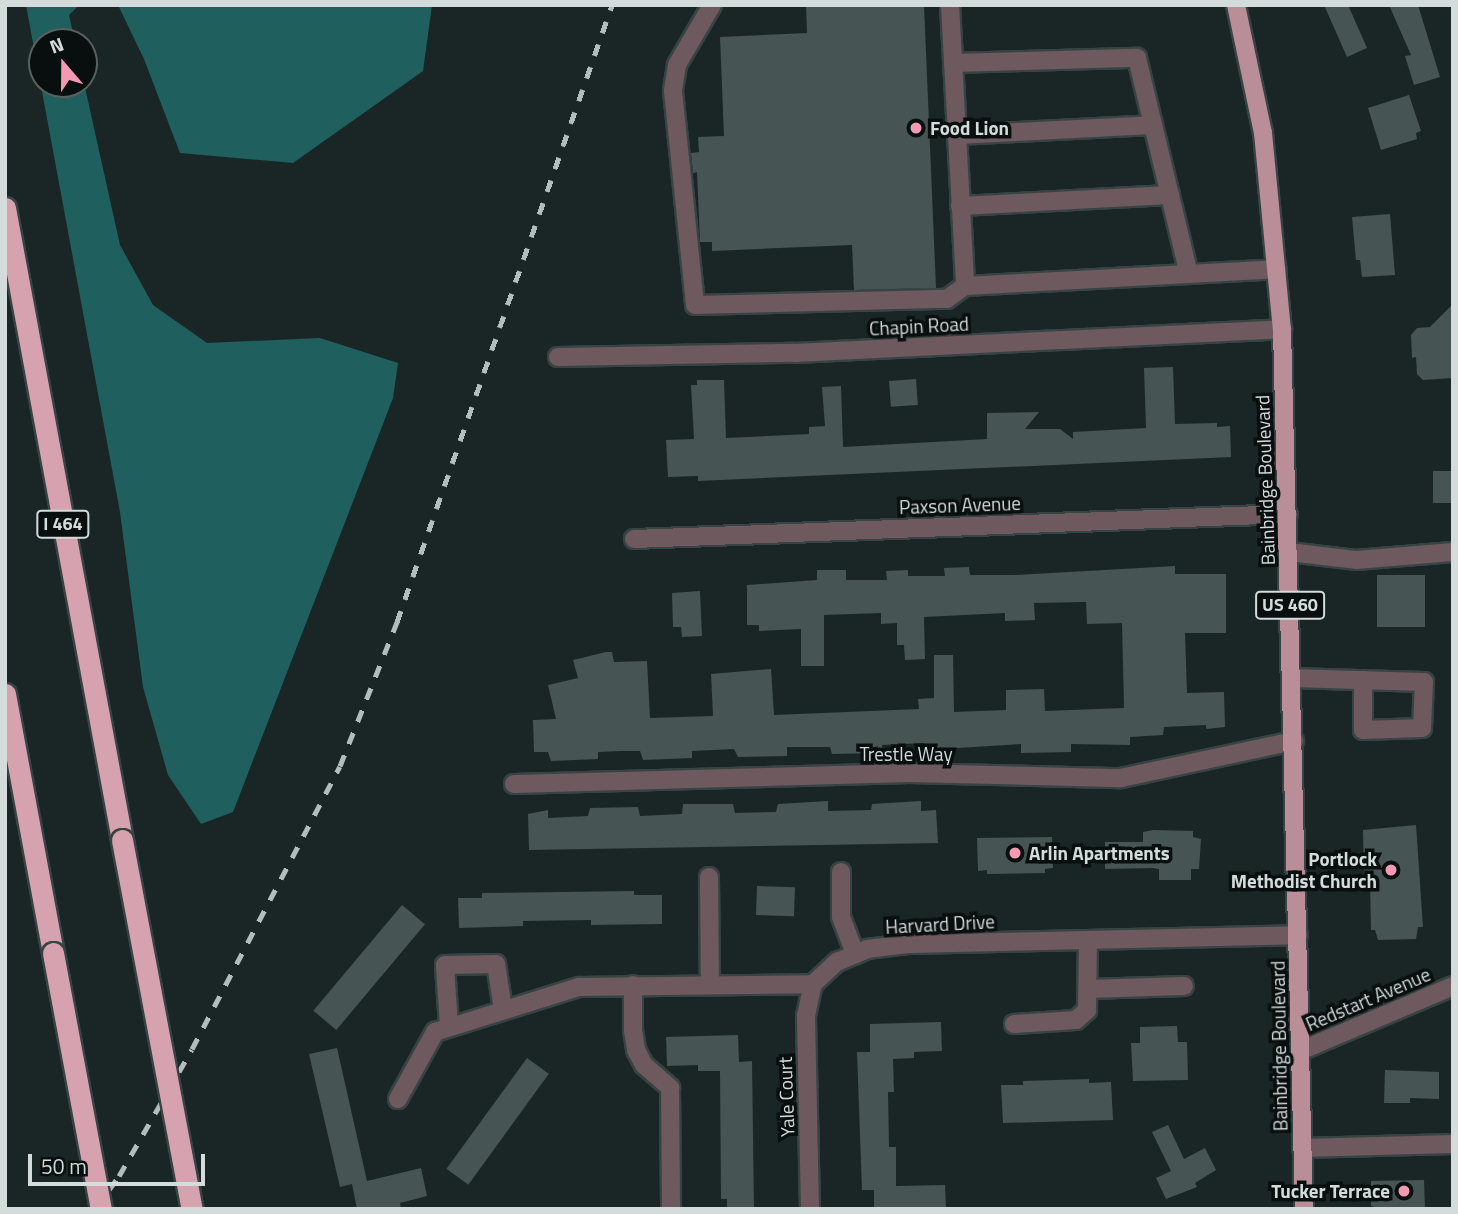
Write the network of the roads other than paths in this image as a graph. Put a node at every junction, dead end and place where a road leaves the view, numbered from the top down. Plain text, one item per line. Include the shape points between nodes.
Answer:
1 (712, 5) edge
2 (950, 5) edge
3 (1236, 5) edge
4 (953, 63) junction
5 (1153, 125) junction
6 (957, 135) junction
7 (1170, 195) junction
8 (960, 206) junction
9 (5, 208) edge
10 (1277, 269) junction
11 (1189, 274) junction
12 (965, 286) junction
13 (1282, 329) junction
14 (558, 357) dead end
15 (1288, 513) junction
16 (634, 539) dead end
17 (1289, 552) junction
18 (1453, 552) edge
19 (1292, 678) junction
20 (1363, 680) dead end
21 (5, 694) edge
22 (1294, 741) junction
23 (514, 784) dead end
24 (841, 872) dead end
25 (709, 877) dead end
26 (1298, 935) junction
27 (1088, 940) junction
28 (855, 954) junction
29 (813, 984) junction
30 (633, 985) junction
31 (710, 985) junction
32 (1184, 986) dead end
33 (1453, 986) edge
34 (1088, 989) junction
35 (503, 1009) junction
36 (1014, 1024) dead end
37 (442, 1029) junction
38 (1300, 1051) junction
39 (398, 1099) dead end
40 (1453, 1144) edge
41 (1302, 1148) junction
42 (671, 1206) dead end
43 (101, 1209) edge
44 (192, 1209) edge
45 (810, 1209) edge
46 (1304, 1209) edge

1 - 12 street via 677,65 673,90 695,305 947,299
2 - 4 street
3 - 10 main road, Bainbridge Boulevard / US 460 via 1263,133
4 - 5 street via 1137,58
4 - 6 street
5 - 6 street
5 - 7 street
6 - 8 street
7 - 8 street
7 - 11 street
8 - 12 street
9 - 44 highway, I 464, bridge
10 - 11 street
10 - 13 main road, Bainbridge Boulevard / US 460
11 - 12 street
13 - 14 street, Chapin Road via 795,353
13 - 15 main road, Bainbridge Boulevard / US 460
15 - 16 street, Paxson Avenue
15 - 17 main road, Bainbridge Boulevard / US 460
17 - 18 street via 1356,560
17 - 19 main road, Bainbridge Boulevard / US 460
19 - 20 street
19 - 22 main road, Bainbridge Boulevard / US 460
21 - 43 highway, bridge
22 - 23 street, Trestle Way via 1121,778 909,773
22 - 26 main road, Bainbridge Boulevard / US 460
24 - 28 street via 841,917
25 - 31 street
26 - 27 street, Harvard Drive
26 - 38 main road, Bainbridge Boulevard / US 460
27 - 28 street, Harvard Drive via 908,944
27 - 34 street
28 - 29 street, Harvard Drive
29 - 31 street
29 - 45 street, Yale Court via 805,1030
30 - 31 street
30 - 35 street via 579,987
30 - 42 street via 636,1050 644,1065 670,1088
32 - 34 street
33 - 38 street, Redstart Avenue
34 - 36 street via 1087,1010 1076,1020
35 - 37 street
35 - 37 street via 496,964 445,965
37 - 39 street
38 - 41 main road, Bainbridge Boulevard / US 460
40 - 41 street
41 - 46 main road, Bainbridge Boulevard / US 460

